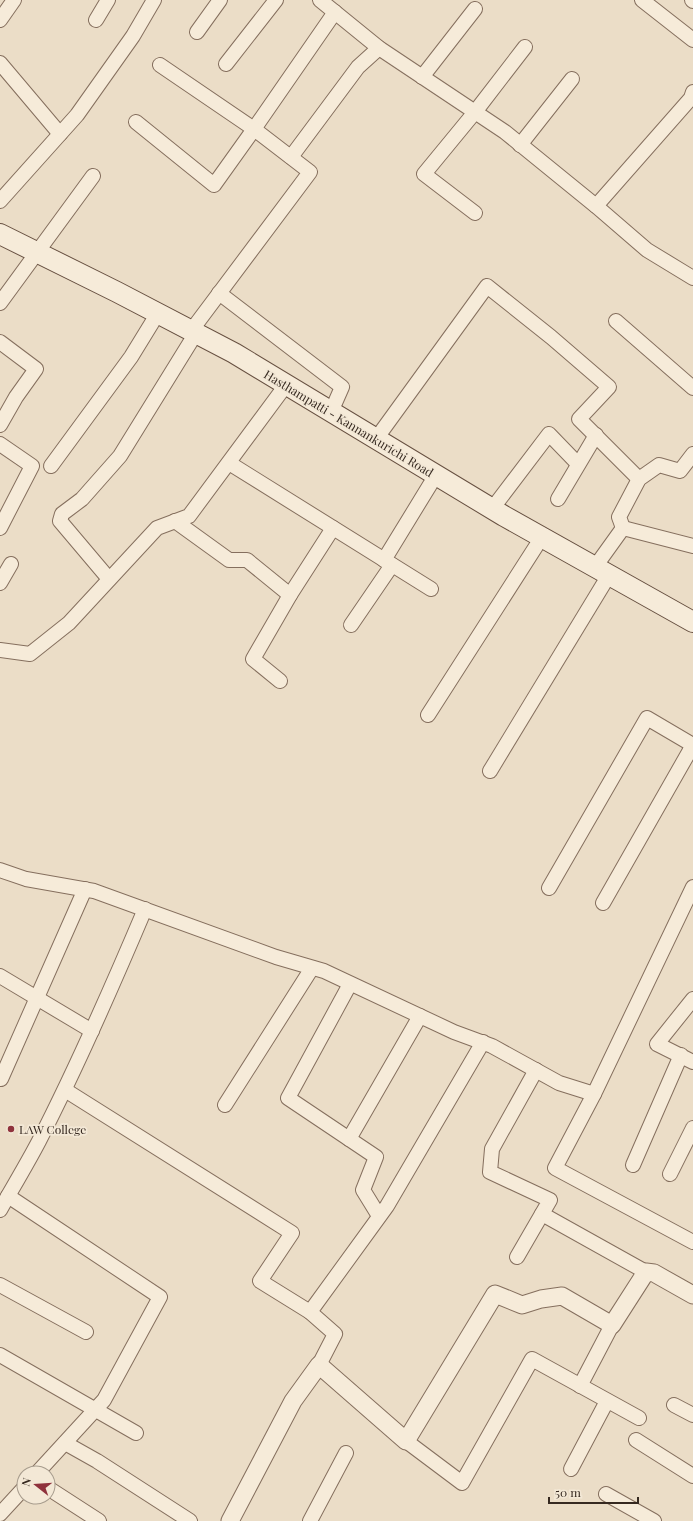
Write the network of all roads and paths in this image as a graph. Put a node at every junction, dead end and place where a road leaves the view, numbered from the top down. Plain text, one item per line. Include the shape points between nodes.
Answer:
1 (14, 0) edge
2 (108, 0) edge
3 (154, 0) edge
4 (220, 0) edge
5 (276, 0) edge
6 (320, 0) edge
7 (642, 0) edge
8 (475, 9) dead end
9 (335, 12) junction
10 (0, 20) edge
11 (96, 20) dead end
12 (197, 32) dead end
13 (693, 40) edge
14 (379, 48) junction
15 (525, 48) dead end
16 (0, 63) edge
17 (226, 64) dead end
18 (160, 65) dead end
19 (422, 77) junction
20 (572, 80) dead end
21 (693, 92) edge
22 (475, 112) junction
23 (136, 122) dead end
24 (254, 129) junction
25 (60, 134) junction
26 (520, 144) junction
27 (291, 157) junction
28 (93, 176) dead end
29 (0, 201) edge
30 (596, 206) junction
31 (475, 213) dead end
32 (0, 234) edge
33 (38, 252) junction
34 (693, 278) edge
35 (219, 293) junction
36 (0, 303) edge
37 (158, 313) junction
38 (616, 321) dead end
39 (193, 332) junction
40 (0, 342) edge
41 (286, 385) junction
42 (693, 388) edge
43 (331, 412) junction
44 (0, 426) edge
45 (596, 436) junction
46 (376, 439) junction
47 (0, 444) edge
48 (693, 454) edge
49 (229, 463) junction
50 (578, 464) junction
51 (51, 466) dead end
52 (436, 475) junction
53 (639, 478) junction
54 (558, 499) dead end
55 (492, 509) junction
56 (175, 521) junction
57 (0, 528) edge
58 (333, 528) junction
59 (623, 528) junction
60 (542, 537) junction
61 (693, 546) edge
62 (388, 562) junction
63 (11, 564) dead end
64 (602, 571) junction
65 (109, 580) junction
66 (0, 583) edge
67 (431, 589) dead end
68 (290, 595) junction
69 (693, 622) edge
70 (351, 625) dead end
71 (0, 650) edge
72 (280, 681) dead end
73 (428, 715) dead end
74 (693, 745) edge
75 (490, 771) dead end
76 (0, 871) edge
77 (693, 887) edge
78 (549, 888) dead end
79 (85, 889) junction
80 (603, 903) dead end
81 (145, 909) junction
82 (312, 968) junction
83 (0, 976) edge
84 (350, 984) junction
85 (36, 997) junction
86 (693, 999) edge
87 (420, 1016) junction
88 (92, 1031) junction
89 (483, 1042) junction
90 (687, 1059) edge
91 (536, 1070) junction
92 (1, 1079) edge
93 (65, 1090) junction
94 (594, 1094) junction
95 (225, 1106) dead end
96 (693, 1128) edge
97 (349, 1139) junction
98 (633, 1165) dead end
99 (670, 1174) dead end
100 (8, 1196) junction
101 (0, 1210) edge
102 (542, 1214) junction
103 (379, 1216) junction
104 (693, 1242) edge
105 (517, 1257) dead end
106 (646, 1272) junction
107 (0, 1285) edge
108 (693, 1295) edge
109 (310, 1312) junction
110 (612, 1325) junction
111 (86, 1332) dead end
112 (0, 1355) edge
113 (319, 1365) junction
114 (580, 1386) junction
115 (607, 1401) junction
116 (674, 1405) dead end
117 (96, 1409) junction
118 (693, 1415) edge
119 (639, 1418) dead end
120 (136, 1433) dead end
121 (636, 1440) dead end
122 (406, 1441) junction
123 (65, 1443) junction
124 (346, 1453) dead end
125 (44, 1465) edge
126 (571, 1469) dead end
127 (693, 1476) edge
128 (56, 1493) edge
129 (606, 1494) dead end
130 (16, 1497) edge
131 (0, 1514) edge
132 (99, 1521) edge
133 (190, 1521) edge
134 (230, 1521) edge
135 (310, 1521) edge
136 (654, 1521) edge

1 - 10 street
2 - 11 street
3 - 25 street via 134,36
4 - 12 street
5 - 17 street
6 - 9 street
7 - 13 street
8 - 19 street
9 - 14 street
9 - 24 street
14 - 19 street
14 - 27 street via 358,67
15 - 22 street
16 - 25 street
18 - 24 street
19 - 22 street
20 - 26 street
21 - 30 street via 691,98
22 - 26 street
22 - 31 street via 424,174
23 - 24 street via 214,185
24 - 27 street
25 - 29 street
26 - 30 street
27 - 35 street via 310,172
28 - 33 street
30 - 34 street via 647,250
32 - 33 main road, Hasthampatti - Kannankurichi Road
33 - 36 street
33 - 37 main road, Hasthampatti - Kannankurichi Road
35 - 39 street
35 - 43 street via 342,387
37 - 39 main road, Hasthampatti - Kannankurichi Road
37 - 51 street via 131,357
38 - 42 street
39 - 41 main road, Hasthampatti - Kannankurichi Road
39 - 65 street via 120,456 82,499 62,514 60,521
40 - 44 street via 36,369
41 - 43 main road, Hasthampatti - Kannankurichi Road
41 - 49 street
43 - 46 main road, Hasthampatti - Kannankurichi Road
45 - 46 street via 579,418 609,387 487,286
45 - 50 street
45 - 53 street
46 - 52 main road, Hasthampatti - Kannankurichi Road
47 - 57 street via 32,466
48 - 53 street via 680,471 660,465
49 - 56 street via 189,516
49 - 58 street
50 - 54 street
50 - 55 street via 549,434
52 - 55 main road, Hasthampatti - Kannankurichi Road
52 - 62 street
53 - 59 street via 619,517
55 - 60 main road, Hasthampatti - Kannankurichi Road
56 - 65 street via 156,528
56 - 68 street via 229,560 247,560
58 - 62 street
58 - 68 street
59 - 61 street
59 - 64 street
60 - 64 main road, Hasthampatti - Kannankurichi Road
60 - 73 street
62 - 67 street
62 - 70 street
63 - 66 street
64 - 69 main road, Hasthampatti - Kannankurichi Road
64 - 75 street
65 - 71 street via 69,623 30,654
68 - 72 street via 253,659
74 - 78 street via 648,718
74 - 80 street
76 - 79 street via 26,879
77 - 94 street
79 - 81 street
79 - 85 street
81 - 82 street
81 - 88 street
82 - 84 street
82 - 95 street
83 - 85 street
84 - 87 street
84 - 97 street via 288,1098
85 - 88 street
85 - 92 street
86 - 90 street via 657,1044
87 - 89 street
87 - 97 street
88 - 93 street
89 - 91 street
89 - 103 street
90 - 98 street
91 - 94 street via 560,1083
91 - 102 street via 492,1149 490,1172 550,1200
93 - 100 street
93 - 109 street via 292,1233 260,1281
94 - 104 street via 555,1168
96 - 99 street
97 - 103 street via 376,1157 363,1190
100 - 101 street
100 - 117 street via 160,1297 104,1400
102 - 105 street
102 - 106 street
103 - 109 street
106 - 108 street
106 - 110 street
107 - 111 street
109 - 113 street via 335,1334
110 - 114 street
110 - 122 street via 562,1296 522,1305 495,1294
112 - 117 street
113 - 122 street
113 - 134 street via 293,1401
114 - 115 street
114 - 122 street via 532,1359 462,1483
115 - 119 street
115 - 126 street
116 - 118 street
117 - 120 street
117 - 123 street
121 - 127 street
123 - 125 street
123 - 133 street
124 - 135 street
128 - 132 street
129 - 136 street
130 - 131 street

